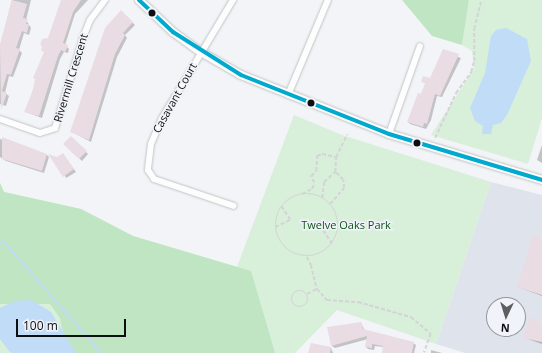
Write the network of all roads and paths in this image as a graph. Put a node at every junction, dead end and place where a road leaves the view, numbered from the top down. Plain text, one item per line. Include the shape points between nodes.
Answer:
1 (105, 0) edge
2 (139, 0) edge
3 (233, 0) edge
4 (328, 0) edge
5 (481, 0) edge
6 (420, 46) dead end
7 (201, 52) junction
8 (288, 95) junction
9 (0, 119) edge
10 (347, 134) dead end
11 (389, 134) junction
12 (435, 138) dead end
13 (336, 157) junction
14 (335, 172) junction
15 (542, 180) edge
16 (300, 195) junction
17 (322, 198) junction
18 (330, 204) junction
19 (234, 206) dead end
20 (282, 206) junction
21 (338, 224) junction
22 (275, 227) junction
23 (332, 244) junction
24 (307, 257) junction
25 (317, 289) junction
26 (307, 294) junction
27 (424, 353) edge

1 - 9 street, Rivermill Crescent via 90,20 55,128 40,133
2 - 7 street via 173,32
3 - 7 street, Casavant Court
4 - 8 street
5 - 12 path via 474,28 474,61 471,72 456,93
6 - 11 street
7 - 8 street via 242,75
7 - 19 street, Casavant Court via 158,126 151,144 149,173 154,179
8 - 11 street
10 - 13 path
11 - 15 street
13 - 14 path
13 - 16 path via 322,154 317,156 316,171 311,176 314,183 312,189
14 - 17 path via 324,182
14 - 18 path via 343,180 344,188
16 - 17 path
16 - 20 path
17 - 18 path
18 - 21 path
20 - 22 path
20 - 22 path via 290,220
21 - 23 path
21 - 23 path via 323,231
22 - 24 path via 279,240 288,251
23 - 24 path via 321,254
24 - 25 path
25 - 26 path
25 - 27 path via 327,300 358,302 411,317 432,334
26 - 26 path via 297,291 293,298 297,306 308,302

